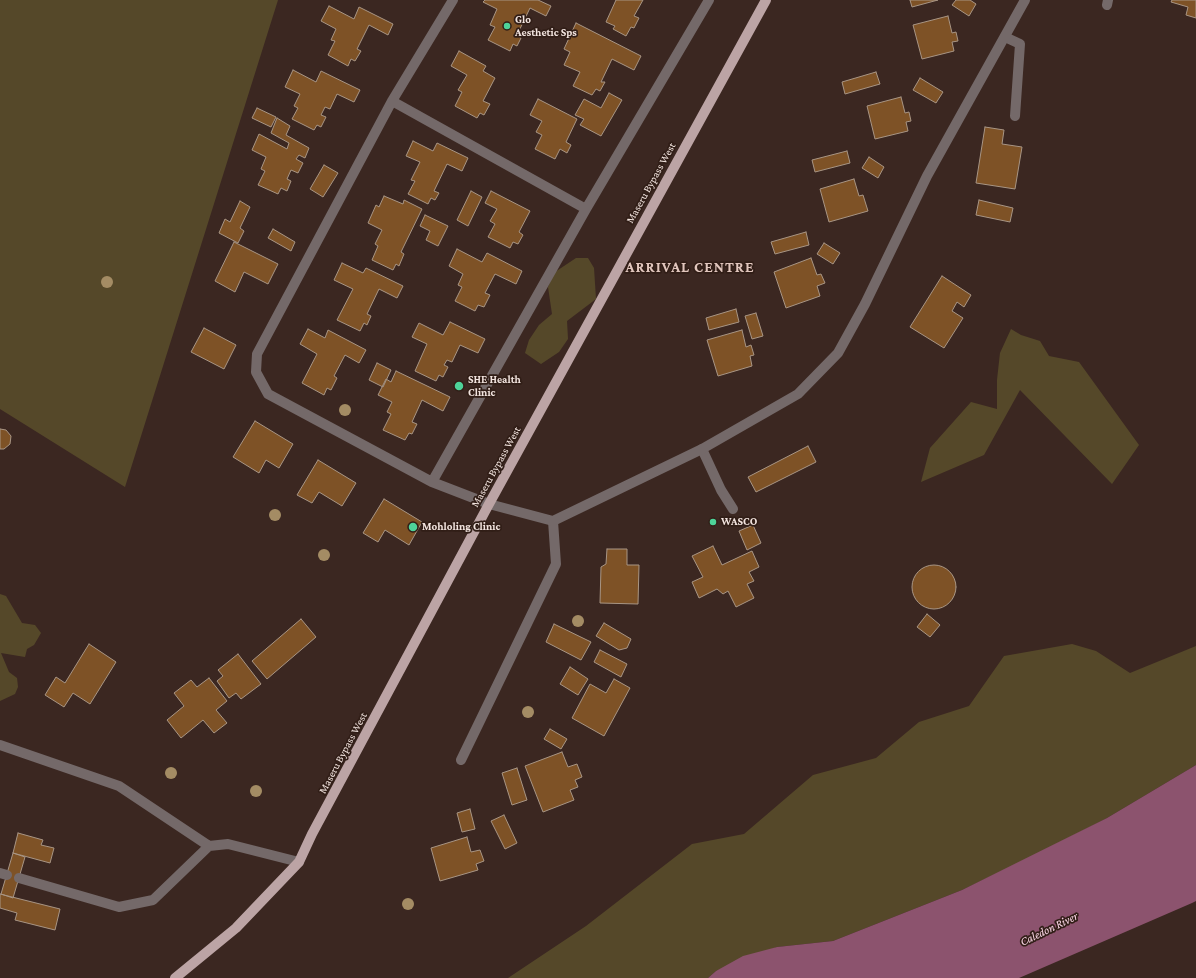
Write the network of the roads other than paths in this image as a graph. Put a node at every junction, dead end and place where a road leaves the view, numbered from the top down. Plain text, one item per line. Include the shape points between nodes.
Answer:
1 (454, 0) edge
2 (709, 0) edge
3 (766, 0) edge
4 (1025, 0) edge
5 (1005, 37) junction
6 (392, 101) junction
7 (1015, 116) dead end
8 (586, 209) junction
9 (702, 450) junction
10 (432, 482) junction
11 (489, 504) junction
12 (733, 509) dead end
13 (553, 521) junction
14 (0, 745) edge
15 (461, 760) dead end
16 (209, 846) junction
17 (299, 862) junction
18 (18, 878) dead end
19 (175, 978) edge

1 - 6 street
2 - 8 street
3 - 11 main road, Maseru Bypass West
4 - 5 street
5 - 7 street via 1020,44
5 - 9 street via 927,176 865,304 838,353 798,394
6 - 8 street
6 - 10 street via 258,354 256,372 268,394
8 - 10 street
9 - 12 street
9 - 13 street
10 - 11 street
11 - 13 street
11 - 17 main road, Maseru Bypass West
13 - 15 street via 556,564
14 - 16 street via 119,786
16 - 17 street via 228,844
16 - 18 street via 153,900 119,907
17 - 19 main road, Maseru Bypass West via 236,928

